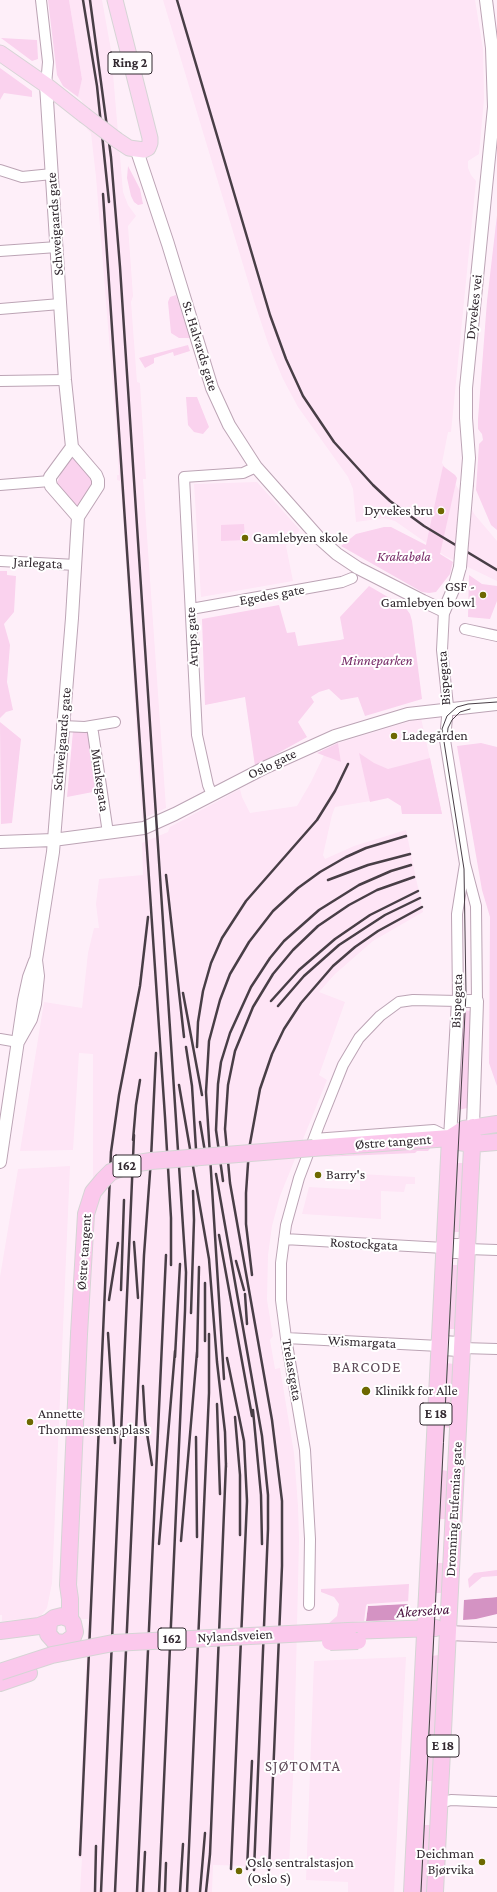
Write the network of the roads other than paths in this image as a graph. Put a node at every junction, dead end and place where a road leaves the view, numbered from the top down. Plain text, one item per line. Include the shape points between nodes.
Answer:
1 (41, 0) edge
2 (115, 0) edge
3 (486, 0) edge
4 (0, 53) edge
5 (46, 85) junction
6 (138, 148) junction
7 (0, 170) edge
8 (52, 174) junction
9 (57, 247) junction
10 (0, 251) edge
11 (60, 304) junction
12 (0, 309) edge
13 (65, 380) junction
14 (0, 381) edge
15 (72, 448) junction
16 (256, 467) junction
17 (50, 481) junction
18 (0, 486) edge
19 (78, 517) junction
20 (0, 561) edge
21 (76, 565) junction
22 (352, 578) dead end
23 (191, 609) junction
24 (444, 611) junction
25 (465, 630) dead end
26 (497, 636) edge
27 (497, 704) edge
28 (447, 709) junction
29 (115, 722) dead end
30 (62, 726) junction
31 (92, 726) junction
32 (212, 795) junction
33 (108, 833) junction
34 (54, 840) junction
35 (0, 842) edge
36 (465, 864) junction
37 (458, 1001) junction
38 (478, 1001) junction
39 (0, 1039) edge
40 (18, 1042) junction
41 (497, 1124) edge
42 (473, 1127) junction
43 (450, 1138) junction
44 (497, 1142) edge
45 (320, 1143) junction
46 (472, 1144) junction
47 (0, 1162) edge
48 (284, 1239) junction
49 (444, 1248) junction
50 (467, 1249) junction
51 (497, 1250) edge
52 (286, 1338) junction
53 (439, 1346) junction
54 (462, 1348) junction
55 (497, 1349) edge
56 (68, 1585) junction
57 (309, 1605) dead end
58 (70, 1619) junction
59 (52, 1620) junction
60 (448, 1627) junction
61 (425, 1628) junction
62 (0, 1631) edge
63 (387, 1634) junction
64 (497, 1635) edge
65 (51, 1640) junction
66 (0, 1641) edge
67 (0, 1672) edge
68 (0, 1683) edge
69 (497, 1802) edge
70 (440, 1803) junction
71 (412, 1892) edge
72 (435, 1892) edge

1 - 5 street, Schweigaards gate via 48,62
2 - 6 main road, Ring 2 via 150,138
3 - 24 street, Dyvekes vei, bridge via 493,54 494,107 466,388 469,458 460,567
4 - 5 main road
5 - 6 main road, bridge via 84,115
5 - 8 street, Schweigaards gate
6 - 16 street, St. Halvards gate via 212,388 229,425
7 - 8 street via 22,176
8 - 9 street, Schweigaards gate
9 - 10 street
9 - 11 street, Schweigaards gate
11 - 12 street
11 - 13 street, Schweigaards gate
13 - 14 street
13 - 15 street, Schweigaards gate
15 - 17 street via 50,477
15 - 19 street via 98,480 98,486
16 - 23 street, Arups gate via 243,473 184,477
16 - 24 street, St. Halvards gate via 336,554
17 - 18 street
17 - 19 street via 51,486
19 - 21 street, Schweigaards gate
20 - 21 street, Jarlegata
21 - 30 street, Schweigaards gate
22 - 23 street, Egedes gate via 342,582
23 - 32 street, Arups gate via 197,735
24 - 28 street, Bispegata via 442,650
25 - 26 street
27 - 28 street, Oslo gate
28 - 32 street, Oslo gate via 408,714 335,736 296,752
28 - 36 street, Bispegata via 445,740
29 - 31 street
30 - 31 street
30 - 34 street, Schweigaards gate
31 - 33 street, Munkegata
32 - 33 street, Oslo gate via 149,827
33 - 34 street, Oslo gate
34 - 35 street, Oslo gate
34 - 40 street, Schweigaards gate via 36,960 26,989
36 - 37 street, Bispegata via 457,914
36 - 38 street, Bispegata via 477,914
37 - 38 street, Trelastgata
37 - 43 street, Bispegata
37 - 45 street, Trelastgata via 399,1002 376,1020 359,1038 346,1059
38 - 42 street, Bispegata
39 - 40 street
40 - 47 street, Schweigaards gate
41 - 42 highway, 162
42 - 43 highway, 162 via 464,1129
42 - 46 highway, Dronning Eufemias gate / E 18
43 - 45 highway, Østre tangent / 162
43 - 46 highway, 162
43 - 49 highway, Dronning Eufemias gate / E 18
44 - 46 highway, 162
45 - 48 street, Trelastgata via 289,1211
45 - 56 highway, Østre tangent / 162, bridge via 144,1162 111,1172 93,1192 86,1214
46 - 50 highway, Dronning Eufemias gate / E 18
48 - 49 street, Rostockgata
48 - 52 street, Trelastgata via 281,1287
49 - 50 street, Rostockgata via 448,1244 462,1244
49 - 53 highway, Dronning Eufemias gate / E 18
50 - 51 street, Rostockgata
50 - 54 highway, Dronning Eufemias gate / E 18
52 - 53 street, Wismargata
52 - 57 street, Trelastgata via 305,1450 310,1539
53 - 54 street, Wismargata via 443,1350 458,1351
53 - 61 highway, Dronning Eufemias gate / E 18
54 - 55 street, Wismargata
54 - 60 highway, Dronning Eufemias gate / E 18
56 - 58 highway, Østre tangent / 162
56 - 59 highway, Østre tangent / 162
58 - 59 highway via 62,1616
58 - 65 highway, 162 via 75,1628 73,1637 60,1644
59 - 62 highway via 25,1629
59 - 65 highway, 162 via 48,1634
60 - 61 highway, Nylandsveien / 162
60 - 64 main road, Nylandsveien
60 - 70 highway, Dronning Eufemias gate / E 18
61 - 63 highway, Nylandsveien / 162
61 - 71 highway, Dronning Eufemias gate / E 18
63 - 67 highway, Nylandsveien / 162, bridge via 113,1643 52,1655
63 - 68 highway, Nylandsveien / 162, bridge via 114,1653 78,1659
65 - 66 highway, 162 via 42,1638
69 - 70 street via 451,1800
70 - 72 highway, Dronning Eufemias gate / E 18

